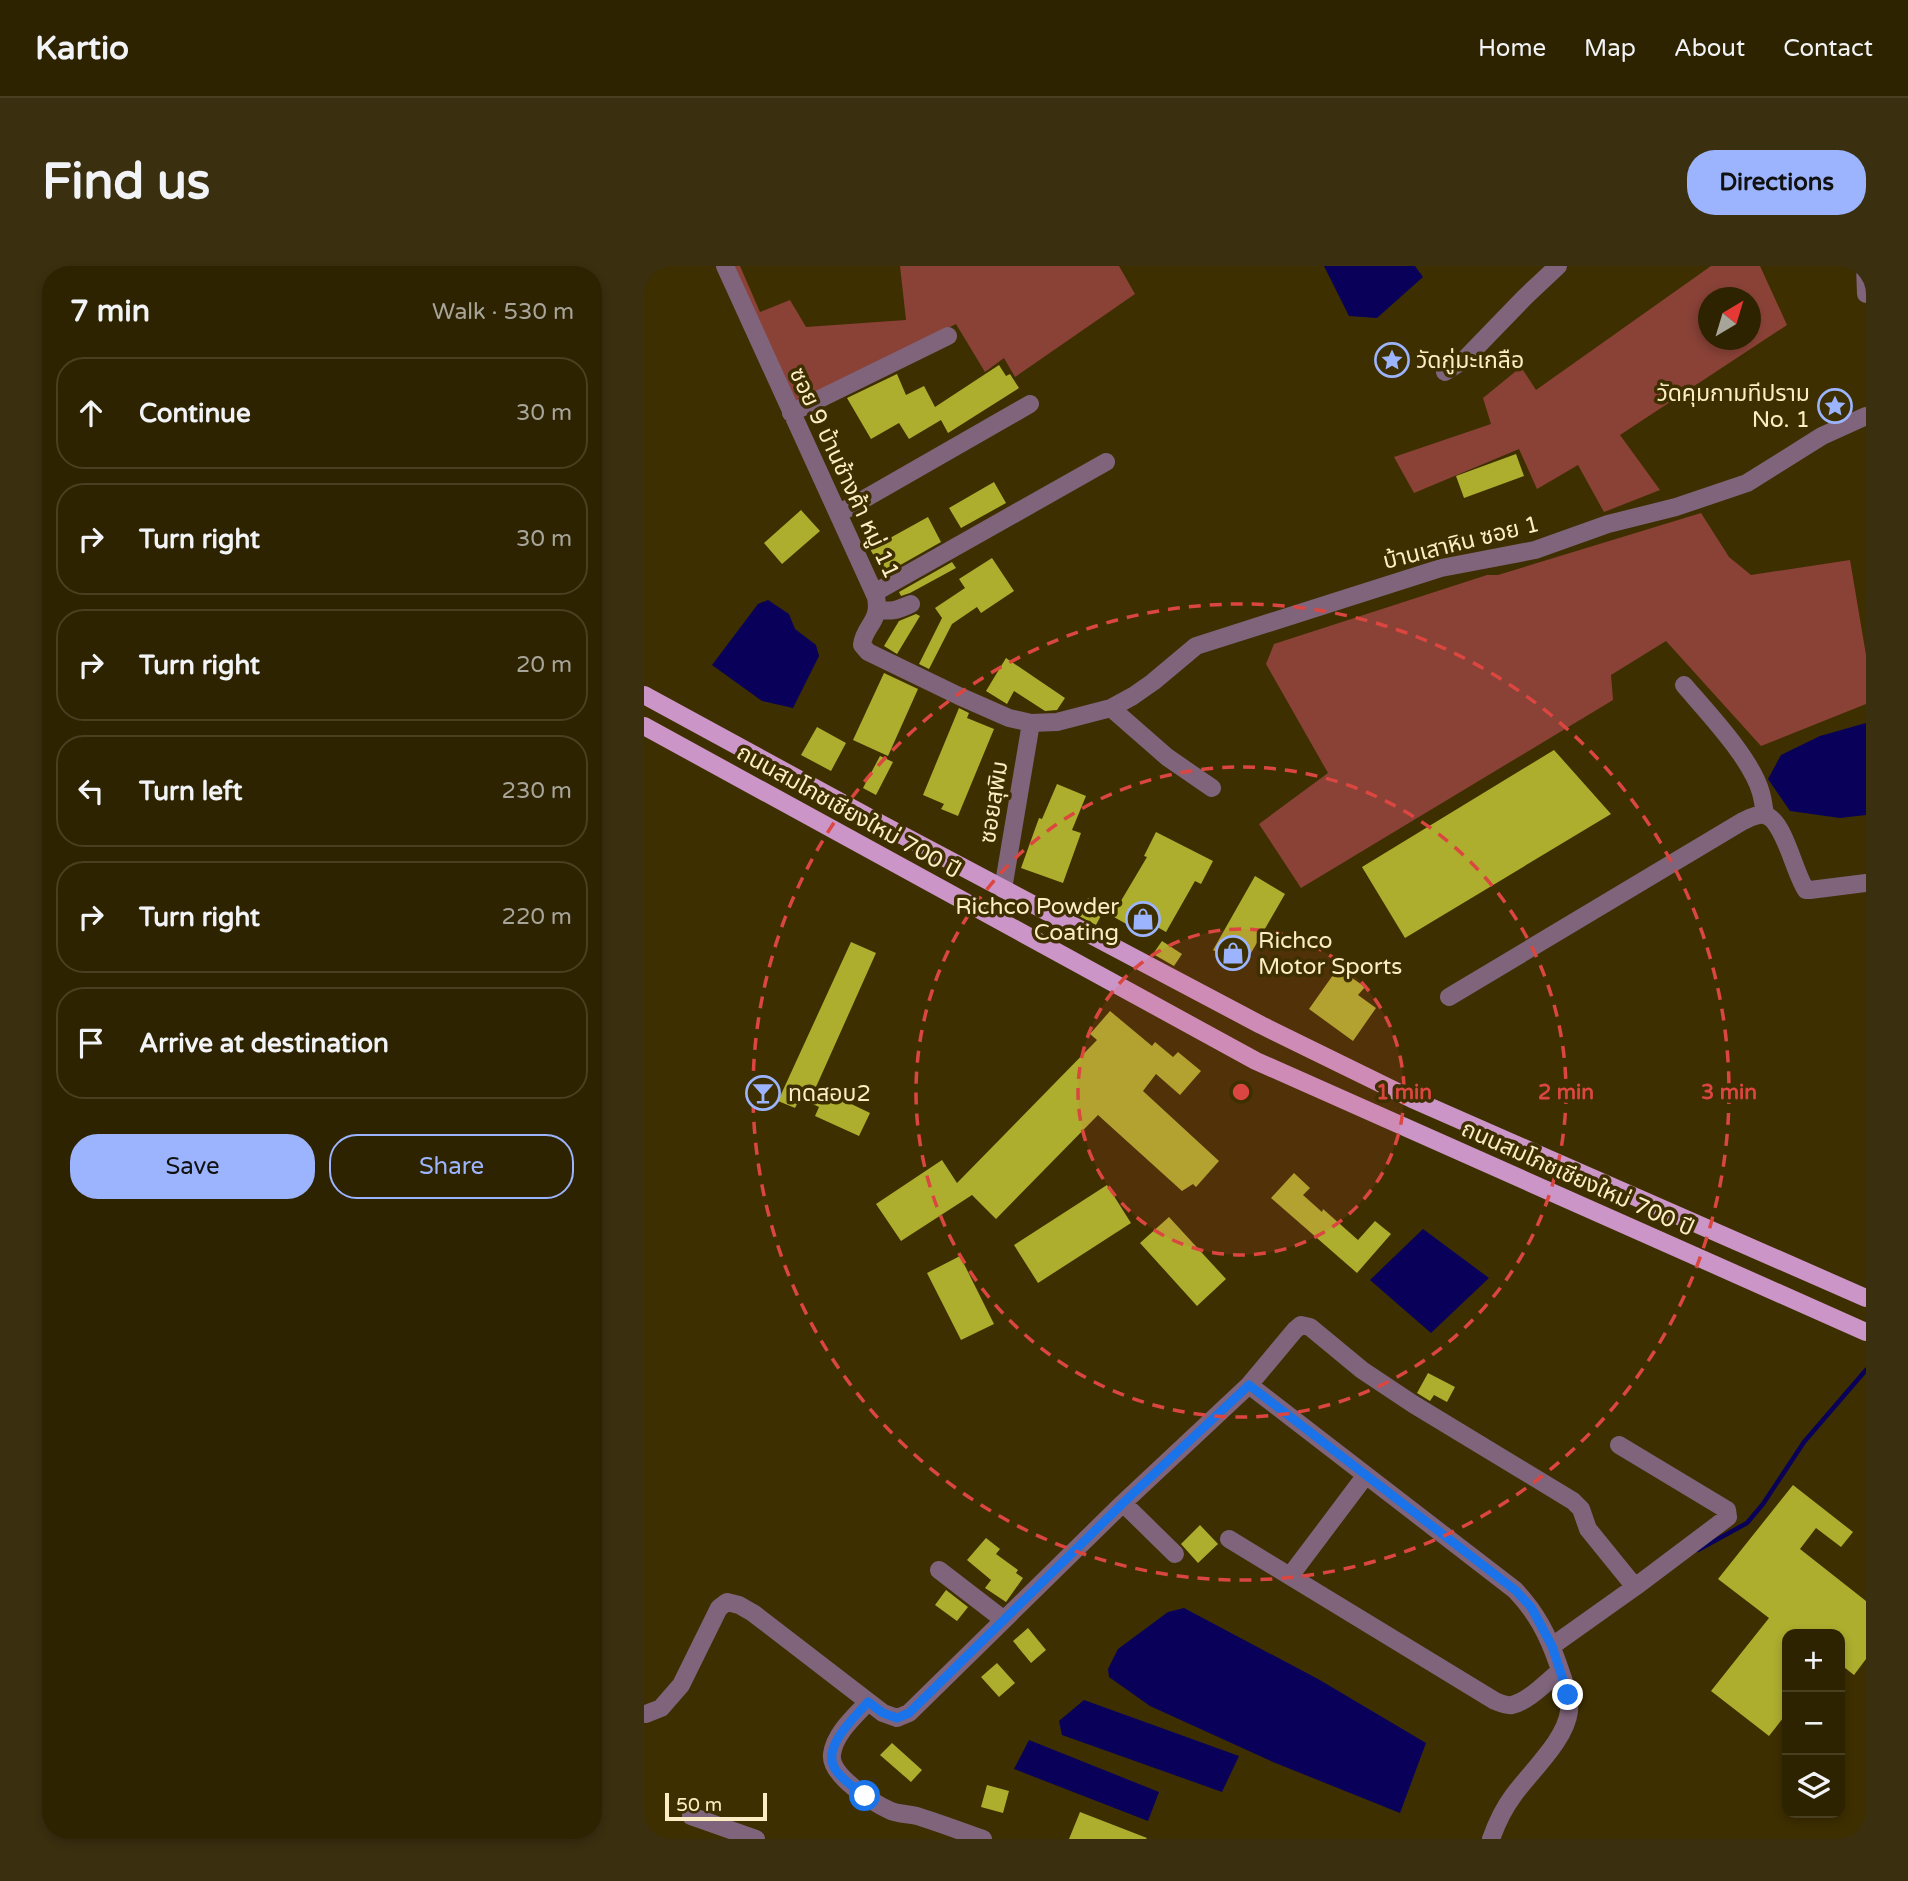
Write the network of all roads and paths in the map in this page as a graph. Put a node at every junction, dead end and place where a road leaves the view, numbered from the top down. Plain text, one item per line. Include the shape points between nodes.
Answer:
1 (725, 266) edge
2 (1558, 266) edge
3 (1865, 266) edge
4 (1866, 294) edge
5 (948, 335) dead end
6 (1445, 372) dead end
7 (1030, 404) dead end
8 (791, 414) junction
9 (1866, 416) edge
10 (1106, 463) dead end
11 (838, 514) junction
12 (876, 601) junction
13 (911, 604) dead end
14 (1684, 685) dead end
15 (644, 695) edge
16 (1111, 708) junction
17 (1031, 723) junction
18 (644, 726) edge
19 (1212, 788) dead end
20 (1765, 815) junction
21 (1866, 883) edge
22 (1003, 889) junction
23 (1449, 997) dead end
24 (1866, 1297) edge
25 (1866, 1332) edge
26 (1249, 1385) junction
27 (1619, 1445) dead end
28 (1366, 1475) junction
29 (1123, 1503) junction
30 (1230, 1539) dead end
31 (1175, 1554) dead end
32 (939, 1570) dead end
33 (1290, 1576) junction
34 (1635, 1587) junction
35 (1004, 1620) junction
36 (1552, 1646) junction
37 (1560, 1671) junction
38 (868, 1702) junction
39 (646, 1714) dead end
40 (691, 1816) dead end
41 (756, 1839) edge
42 (983, 1839) edge
43 (1491, 1839) edge

1 - 8 street, ซอย 9 บ้านช้างค้า หมู่ 11
2 - 6 street via 1464,360
3 - 4 street
5 - 8 street
7 - 11 street
8 - 11 street, ซอย 9 บ้านช้างค้า หมู่ 11
9 - 16 street, บ้านเสาหิน ซอย 1 via 1822,436 1746,483 1535,550 1441,568 1196,646 1153,682
10 - 12 street
11 - 12 street, ซอย 9 บ้านช้างค้า หมู่ 11
12 - 13 street via 887,612
12 - 17 street, ซอย 9 บ้านช้างค้า หมู่ 11 via 862,645 868,652 1009,718
14 - 20 street via 1753,773
15 - 22 main road, ถนนสมโภชเชียงใหม่ 700 ปี
16 - 17 street, บ้านเสาหิน ซอย 1 via 1057,722
16 - 19 street via 1167,757
17 - 22 street, ซอยสุพิม
18 - 25 main road, ถนนสมโภชเชียงใหม่ 700 ปี via 1256,1062
20 - 21 street via 1780,828 1806,890
20 - 23 street via 1743,821
22 - 24 main road, ถนนสมโภชเชียงใหม่ 700 ปี via 1412,1099
26 - 28 street
26 - 29 street
26 - 34 street via 1295,1330 1301,1325 1311,1327 1413,1404 1573,1501 1588,1529
27 - 34 street via 1728,1513
28 - 33 street
28 - 36 street via 1515,1590 1531,1607
29 - 31 street
29 - 35 street
30 - 33 street
32 - 35 street
33 - 37 street via 1503,1705 1527,1697
34 - 36 street
35 - 38 street via 909,1713 897,1718
36 - 37 street
37 - 43 street via 1568,1695 1565,1725 1511,1798
38 - 39 street via 753,1614 727,1602 719,1608 681,1685 660,1708
38 - 42 street via 838,1737 832,1753 836,1770 865,1796 893,1812
40 - 41 street

